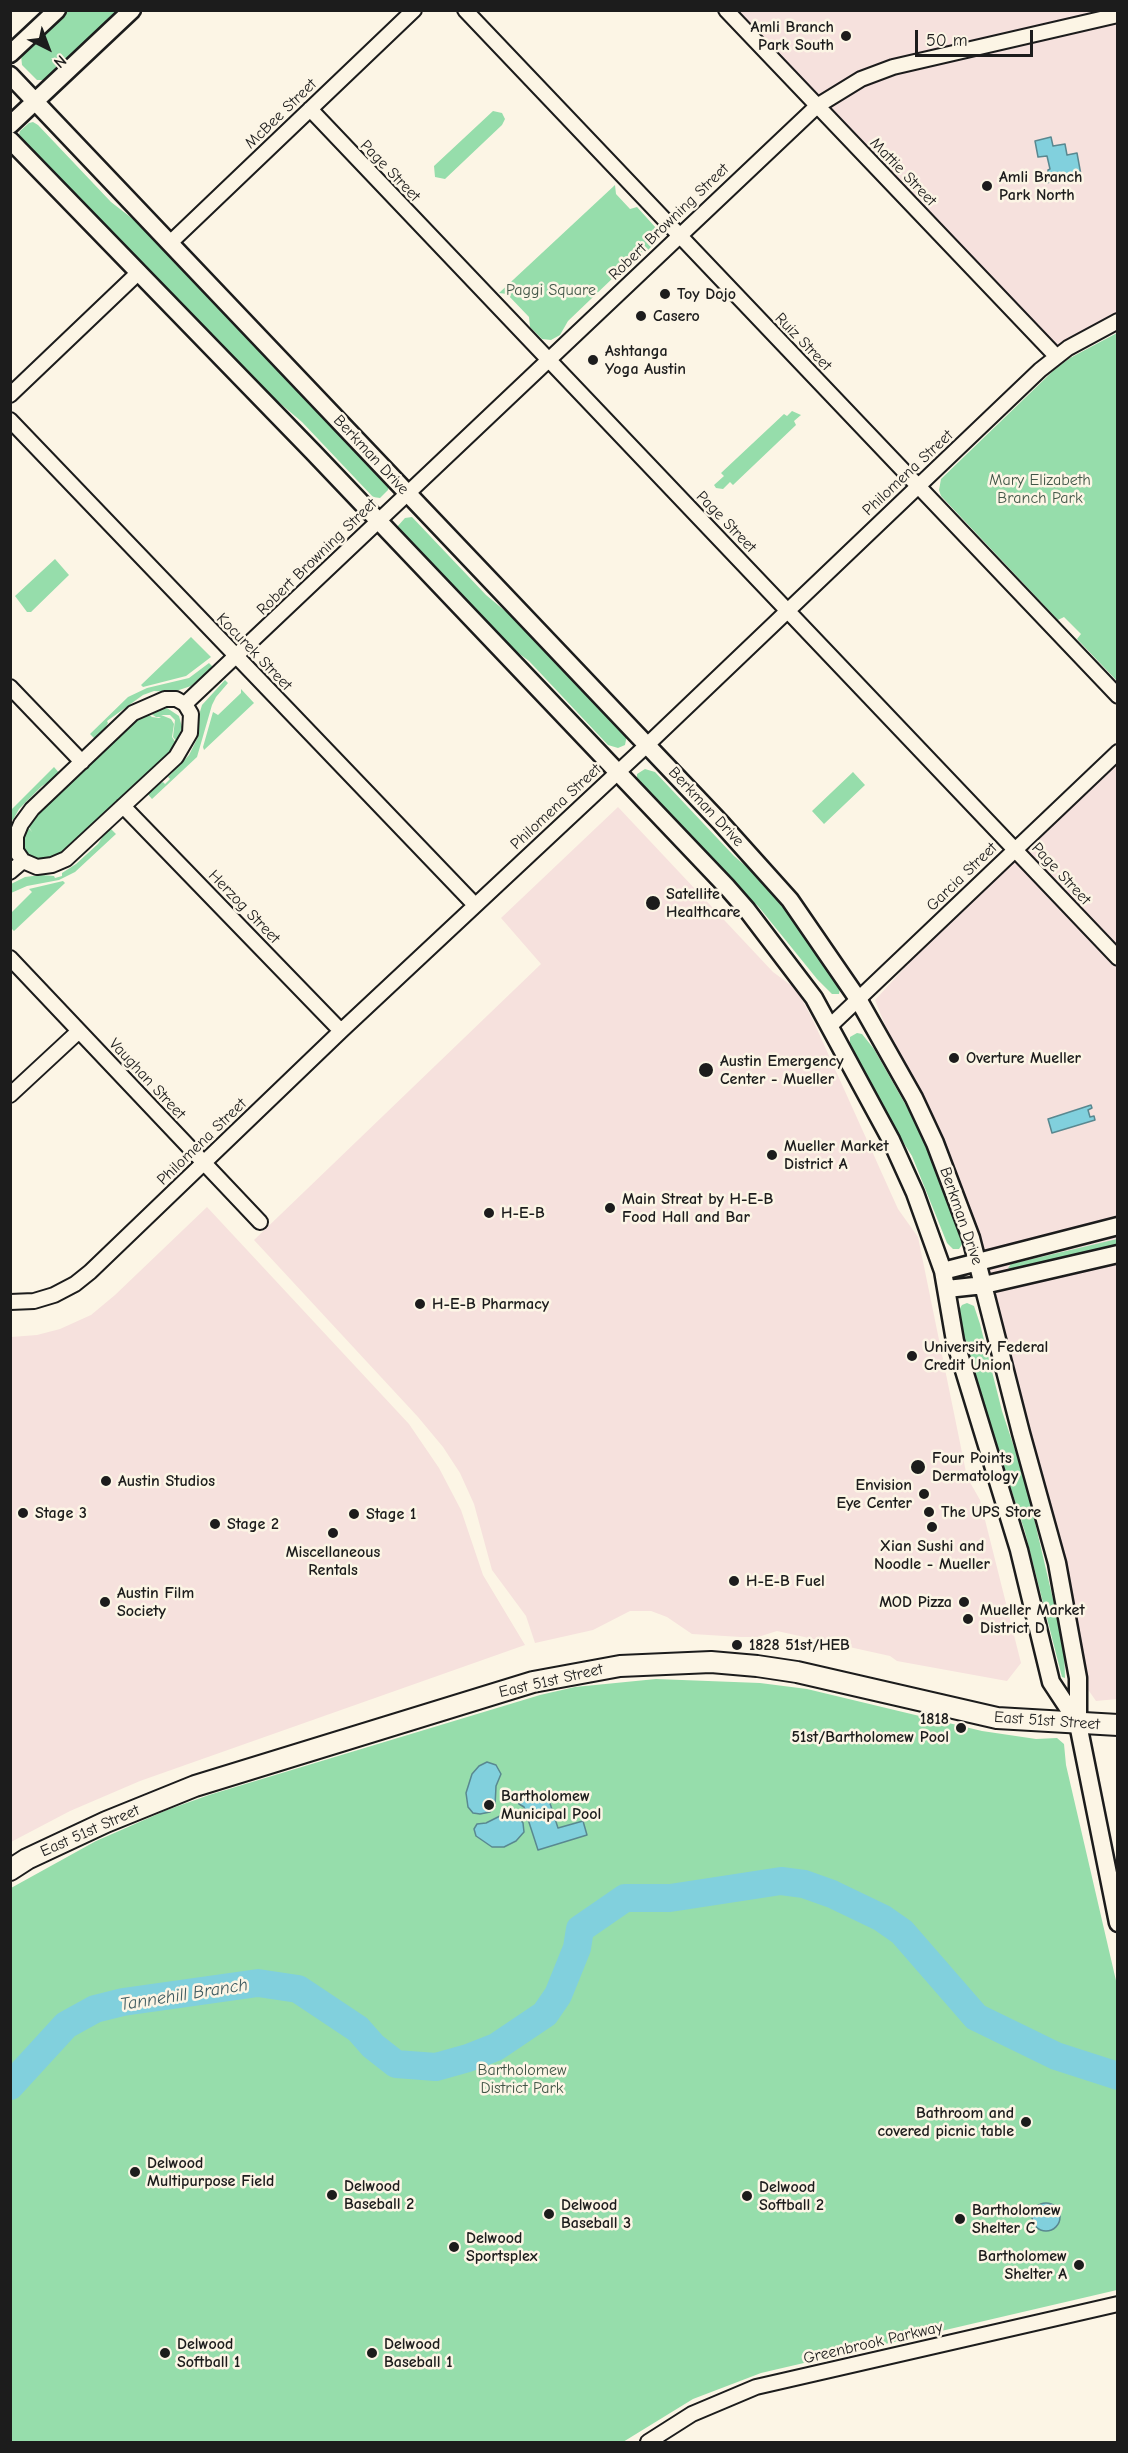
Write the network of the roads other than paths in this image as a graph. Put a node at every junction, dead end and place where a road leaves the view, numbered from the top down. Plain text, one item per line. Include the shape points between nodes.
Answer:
1 (57, 10) edge
2 (132, 10) edge
3 (414, 10) edge
4 (465, 10) edge
5 (726, 10) edge
6 (1118, 15) edge
7 (10, 54) edge
8 (10, 75) edge
9 (36, 101) junction
10 (817, 106) junction
11 (310, 110) junction
12 (10, 125) edge
13 (10, 140) edge
14 (679, 235) junction
15 (171, 242) junction
16 (139, 272) junction
17 (1118, 321) edge
18 (1056, 356) junction
19 (548, 360) junction
20 (10, 395) edge
21 (10, 420) edge
22 (918, 486) junction
23 (407, 494) junction
24 (378, 522) junction
25 (787, 611) junction
26 (236, 657) junction
27 (10, 687) edge
28 (1118, 696) edge
29 (185, 704) junction
30 (647, 745) junction
31 (1118, 752) edge
32 (82, 762) junction
33 (617, 772) junction
34 (123, 806) junction
35 (1014, 849) junction
36 (23, 861) junction
37 (10, 872) edge
38 (475, 905) junction
39 (10, 958) edge
40 (1118, 958) edge
41 (858, 999) junction
42 (830, 1026) junction
43 (79, 1030) junction
44 (341, 1031) junction
45 (10, 1095) edge
46 (204, 1163) junction
47 (260, 1222) dead end
48 (1118, 1226) edge
49 (1118, 1254) edge
50 (977, 1262) junction
51 (943, 1271) junction
52 (984, 1285) junction
53 (947, 1289) junction
54 (10, 1302) edge
55 (1078, 1724) junction
56 (1118, 1725) edge
57 (10, 1870) edge
58 (1118, 1923) edge
59 (1118, 2304) edge
60 (648, 2442) edge

1 - 7 street
2 - 9 street
3 - 11 street, McBee Street
4 - 14 street, Ruiz Street
5 - 10 street, Mattie Street
6 - 10 street, Robert Browning Street via 894,67 861,79
8 - 9 street, Berkman Drive
9 - 12 street
9 - 15 street, Berkman Drive
10 - 14 street, Robert Browning Street
10 - 18 street, Mattie Street
11 - 15 street, McBee Street
11 - 19 street, Page Street
13 - 16 street, Berkman Drive
14 - 19 street, Robert Browning Street
14 - 22 street, Ruiz Street
15 - 23 street, Berkman Drive
16 - 20 street
16 - 24 street, Berkman Drive
17 - 18 street, Philomena Street
18 - 22 street, Philomena Street
19 - 23 street, Robert Browning Street
19 - 25 street, Page Street
21 - 26 street, Kocurek Street
22 - 25 street, Philomena Street
22 - 28 street, Ruiz Street
23 - 24 street, Robert Browning Street
23 - 30 street, Berkman Drive
24 - 26 street, Robert Browning Street
24 - 33 street, Berkman Drive
25 - 30 street, Philomena Street
25 - 35 street, Page Street
26 - 29 street, Robert Browning Street
26 - 38 street, Kocurek Street
27 - 32 street
29 - 32 street via 165,699 142,707
29 - 34 street via 191,714 187,741 176,757
30 - 33 street, Philomena Street
30 - 41 street, Berkman Drive via 790,900
31 - 35 street, Garcia Street
32 - 36 street via 21,824 16,851
33 - 38 street, Philomena Street
33 - 42 street, Berkman Drive via 747,910 808,990
34 - 36 street via 66,859 37,867
34 - 44 street, Herzog Street
35 - 40 street, Page Street
35 - 41 street, Garcia Street
36 - 37 street
38 - 44 street, Philomena Street
39 - 43 street, Vaughan Street
41 - 42 street, Garcia Street
41 - 50 street, Berkman Drive via 935,1143
42 - 51 street, Berkman Drive via 891,1140
43 - 45 street
43 - 46 street, Vaughan Street
44 - 46 street, Philomena Street
46 - 47 street, Vaughan Street
46 - 54 street, Philomena Street via 75,1284 34,1301
48 - 50 street
49 - 52 street
50 - 51 street
50 - 52 street, Berkman Drive
51 - 53 street, Berkman Drive
52 - 53 street
52 - 55 street, Berkman Drive via 1057,1563 1078,1678
53 - 55 street, Berkman Drive via 955,1341 1019,1550 1051,1683
55 - 56 main road, East 51st Street
55 - 57 main road, East 51st Street via 997,1719 757,1666 711,1662 620,1666 533,1682 195,1786 106,1822
55 - 58 street, Berkman Drive
59 - 60 street, Greenbrook Parkway via 756,2387 692,2414

